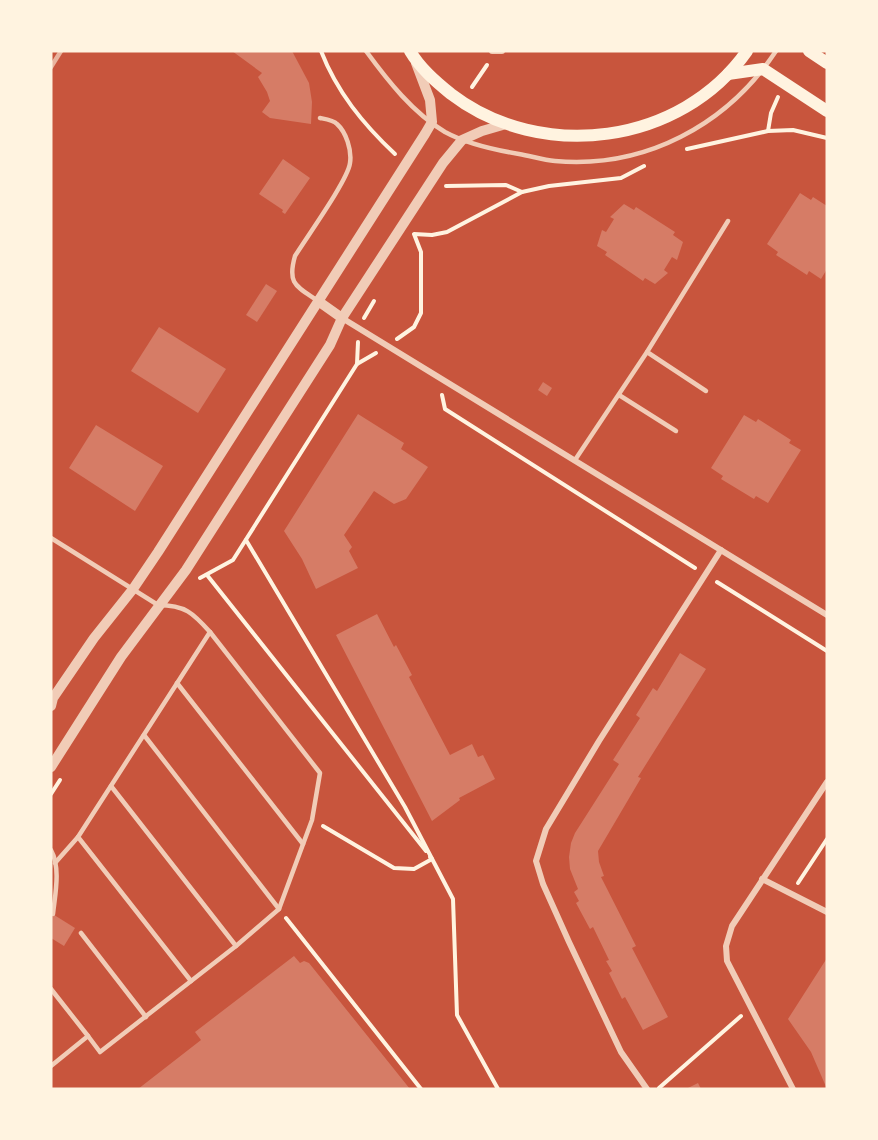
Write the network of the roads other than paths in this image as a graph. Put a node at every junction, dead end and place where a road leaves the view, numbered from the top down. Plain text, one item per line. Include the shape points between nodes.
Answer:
1 (366, 51) edge
2 (492, 51) edge
3 (502, 51) edge
4 (747, 51) edge
5 (776, 51) edge
6 (809, 51) edge
7 (413, 55) edge
8 (827, 63) edge
9 (763, 69) junction
10 (728, 74) junction
11 (827, 111) edge
12 (320, 118) dead end
13 (432, 122) junction
14 (506, 124) junction
15 (462, 140) junction
16 (728, 221) dead end
17 (318, 301) junction
18 (342, 318) junction
19 (647, 352) junction
20 (706, 391) dead end
21 (619, 395) junction
22 (676, 431) dead end
23 (575, 460) junction
24 (51, 538) edge
25 (721, 550) junction
26 (134, 589) junction
27 (158, 605) junction
28 (827, 615) edge
29 (210, 632) junction
30 (177, 682) junction
31 (51, 706) edge
32 (144, 735) junction
33 (51, 767) edge
34 (827, 782) edge
35 (111, 786) junction
36 (78, 837) junction
37 (303, 844) junction
38 (51, 850) edge
39 (55, 863) junction
40 (762, 879) junction
41 (279, 909) junction
42 (827, 912) edge
43 (53, 914) dead end
44 (81, 933) dead end
45 (236, 946) junction
46 (191, 981) junction
47 (51, 989) edge
48 (146, 1017) junction
49 (88, 1036) junction
50 (51, 1066) edge
51 (647, 1089) edge
52 (793, 1089) edge

1 - 13 lane via 388,81
2 - 3 street
4 - 10 main road
5 - 9 lane
6 - 8 main road
7 - 13 street via 429,100
7 - 14 main road via 437,83 462,102
9 - 10 main road
9 - 11 main road
9 - 15 lane via 720,114 650,151 602,160 556,161
10 - 14 main road via 698,100 662,119 624,132 585,137 545,134
12 - 17 lane via 336,122 342,131 349,144 350,164 292,267 296,284
13 - 15 lane
13 - 17 street
14 - 15 street
15 - 18 street
16 - 19 lane
17 - 18 street
17 - 26 street
18 - 23 street
18 - 27 street via 330,345 193,561
19 - 20 lane
19 - 21 lane
21 - 22 lane
21 - 23 lane
23 - 25 street
24 - 26 lane
25 - 28 street
25 - 51 street via 546,829 536,861 568,942 621,1052
26 - 27 lane
26 - 31 street via 94,638
27 - 29 lane via 191,611
27 - 33 street
29 - 30 lane
29 - 37 lane via 320,773
30 - 32 lane
30 - 37 lane
32 - 35 lane
32 - 41 lane
34 - 40 street
35 - 36 lane
35 - 45 lane
36 - 39 lane
36 - 46 lane
37 - 41 lane
38 - 39 lane
39 - 43 lane
40 - 42 street
40 - 52 street via 732,926 726,946 727,961
41 - 45 lane
44 - 48 lane
45 - 46 lane
46 - 48 lane
47 - 49 lane
48 - 49 lane via 100,1052
49 - 50 lane

